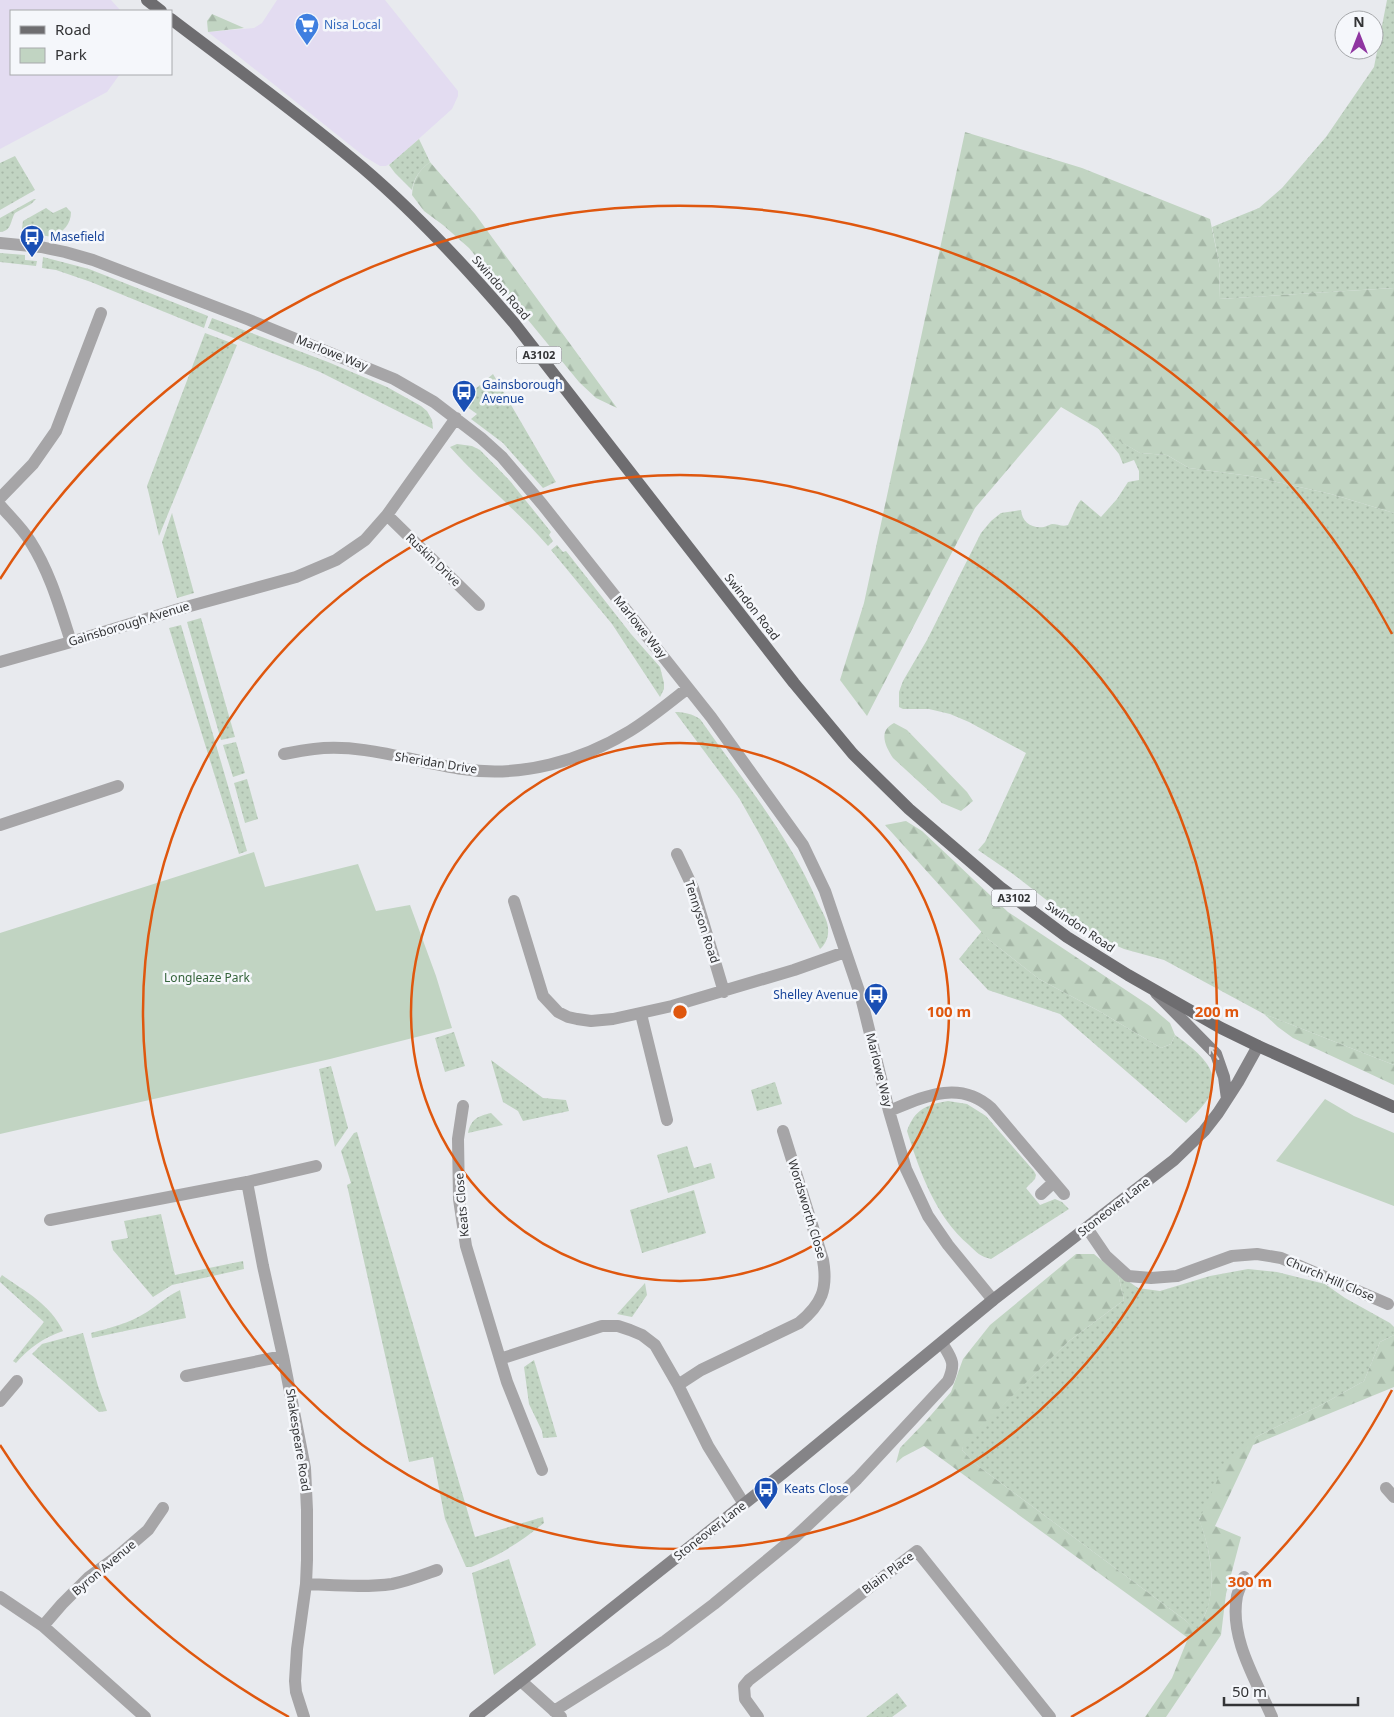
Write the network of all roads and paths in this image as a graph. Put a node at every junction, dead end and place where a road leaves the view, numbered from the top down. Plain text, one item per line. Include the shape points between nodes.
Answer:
1 (147, 0) edge
2 (160, 10) edge
3 (172, 20) edge
4 (0, 243) edge
5 (101, 313) dead end
6 (456, 418) junction
7 (0, 498) edge
8 (0, 505) edge
9 (387, 515) junction
10 (479, 605) dead end
11 (71, 642) junction
12 (0, 662) edge
13 (688, 688) junction
14 (284, 754) dead end
15 (118, 786) dead end
16 (0, 825) edge
17 (677, 854) dead end
18 (514, 901) dead end
19 (845, 952) junction
20 (1153, 989) junction
21 (724, 992) junction
22 (641, 1014) junction
23 (1258, 1046) junction
24 (1227, 1100) junction
25 (463, 1106) dead end
26 (1394, 1107) edge
27 (889, 1111) junction
28 (667, 1120) dead end
29 (783, 1131) dead end
30 (316, 1166) dead end
31 (248, 1182) junction
32 (1054, 1182) junction
33 (1041, 1194) dead end
34 (1064, 1194) dead end
35 (50, 1220) dead end
36 (1087, 1228) junction
37 (993, 1300) junction
38 (1388, 1304) dead end
39 (942, 1343) junction
40 (283, 1356) junction
41 (500, 1359) junction
42 (186, 1376) dead end
43 (17, 1381) dead end
44 (678, 1385) junction
45 (0, 1400) edge
46 (542, 1470) dead end
47 (744, 1504) junction
48 (163, 1508) dead end
49 (437, 1570) dead end
50 (1244, 1577) dead end
51 (306, 1584) junction
52 (0, 1597) edge
53 (43, 1626) junction
54 (521, 1681) junction
55 (558, 1714) edge
56 (146, 1717) edge
57 (304, 1717) edge
58 (475, 1717) edge
59 (758, 1717) edge
60 (1050, 1717) edge
61 (1272, 1717) edge

1 - 2 main road
3 - 20 main road, Swindon Road / A3102 via 364,169 473,274 853,754 1000,888 1067,936
4 - 6 street, Marlowe Way via 66,252 132,274 394,379 423,394
5 - 7 street via 56,431 33,464
6 - 9 street, Gainsborough Avenue
6 - 13 street, Marlowe Way via 502,457 521,478
8 - 11 street via 40,558
9 - 10 street, Ruskin Drive
9 - 11 street, Gainsborough Avenue via 353,550 312,570
11 - 12 street, Gainsborough Avenue
13 - 14 street, Sheridan Drive via 609,742 558,763 527,769 465,769 344,748 314,748
13 - 19 street, Marlowe Way via 803,845 825,891
15 - 16 street
17 - 21 street, Tennyson Road via 693,888
18 - 22 street via 543,996 549,1004 577,1019 613,1019
19 - 21 street
19 - 27 street, Marlowe Way via 861,997
20 - 23 main road, Swindon Road / A3102
24 -> 20 street via 1216,1054
21 - 22 street
22 - 28 street
23 - 24 street, Stoneover Lane
23 - 26 main road, Swindon Road / A3102
24 - 36 street, Stoneover Lane via 1190,1146
25 - 41 street, Keats Close via 458,1139 462,1224
27 - 32 street via 934,1094 958,1093 980,1099
27 - 37 street, Marlowe Way via 906,1168 928,1216
29 - 44 street, Wordsworth Close via 823,1260 825,1276 819,1303 799,1323 701,1370
30 - 31 street
31 - 35 street
31 - 40 street, Shakespeare Road via 262,1266
32 - 33 street
32 - 34 street
36 - 37 street, Stoneover Lane
36 - 38 street, Church Hill Close via 1106,1256 1128,1276 1177,1276 1232,1256 1256,1254 1281,1258
37 - 39 street, Stoneover Lane
39 - 47 street, Stoneover Lane
39 - 55 street via 953,1362 948,1381 857,1479 794,1538 689,1624
40 - 42 street
40 - 51 street, Shakespeare Road via 305,1475
41 - 44 street via 586,1330 618,1326 642,1335 655,1345
41 - 46 street, Keats Close via 506,1382
43 - 45 street
44 - 47 street via 708,1446
47 - 54 street, Stoneover Lane
48 - 53 street, Byron Avenue via 148,1530 89,1577
49 - 51 street via 410,1580 379,1585
50 - 61 street via 1236,1609 1237,1626 1248,1665
51 - 57 street, Shakespeare Road via 295,1681
52 - 53 street
53 - 56 street
54 - 55 street
54 - 58 street, Stoneover Lane
59 - 60 street, Blain Place via 745,1699 744,1686 749,1680 917,1551

